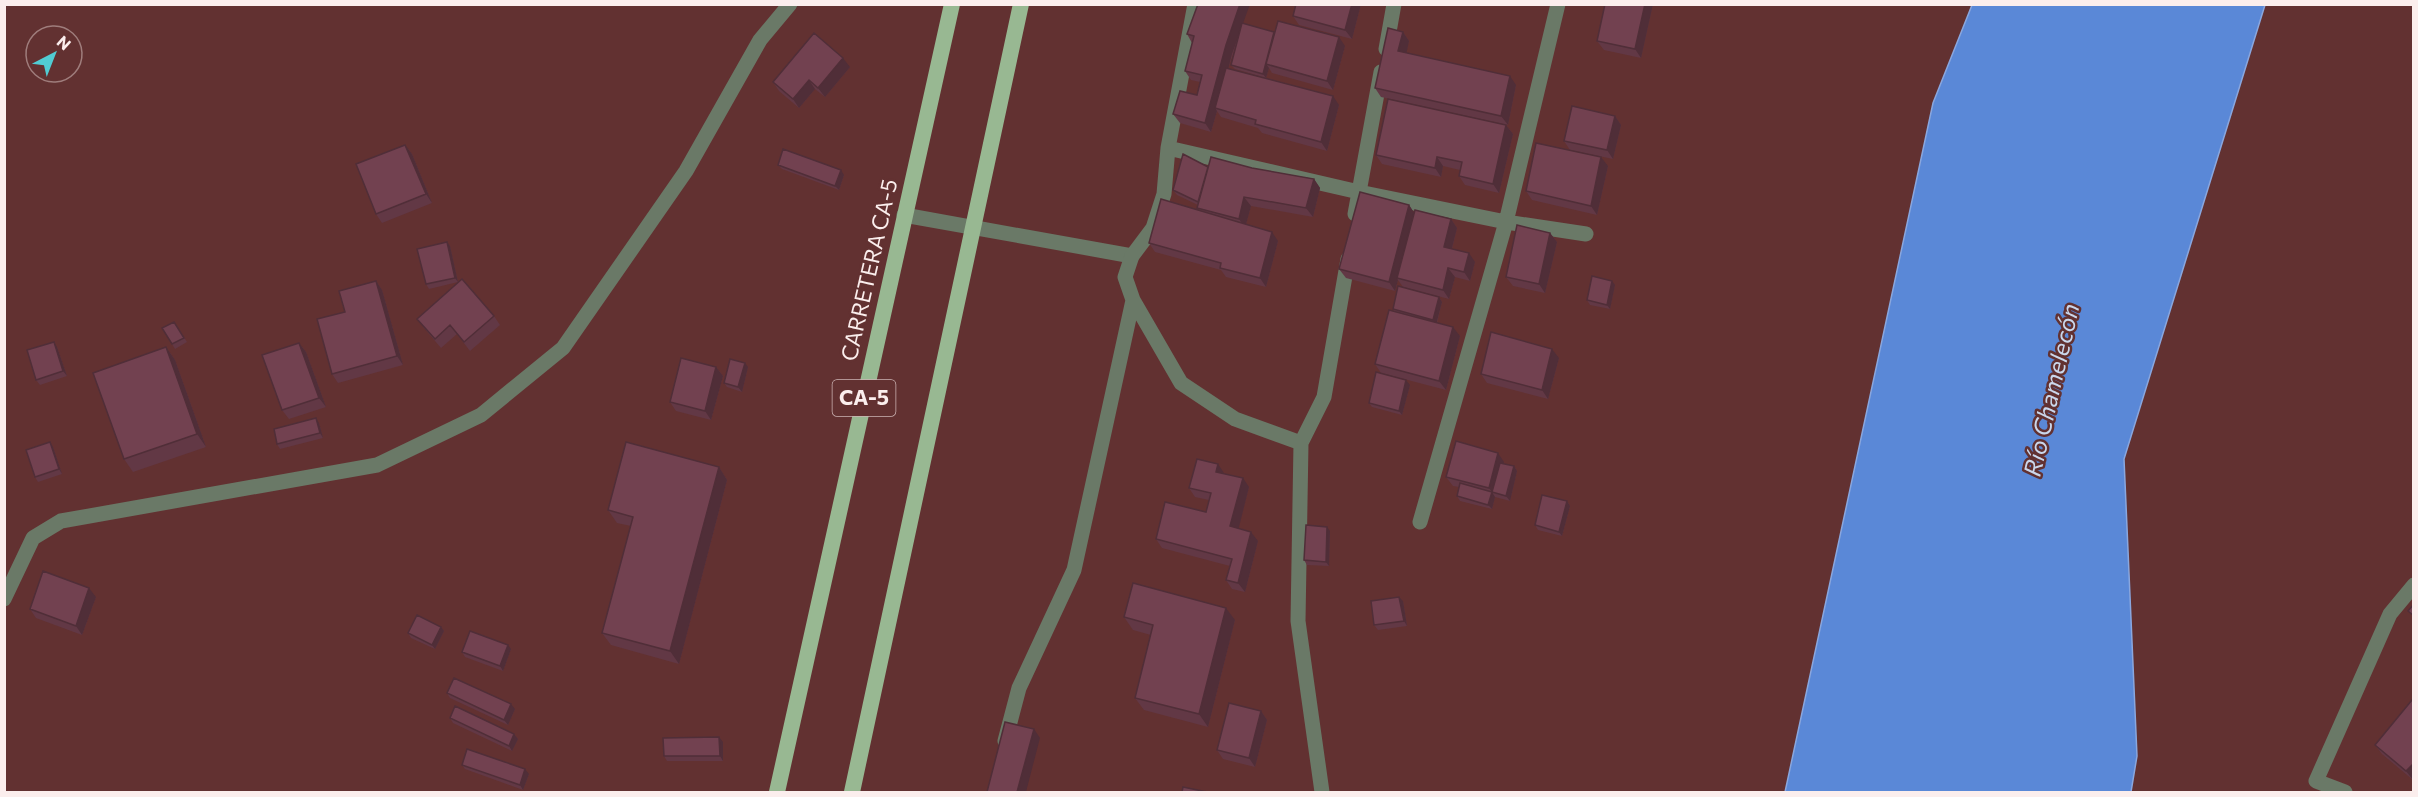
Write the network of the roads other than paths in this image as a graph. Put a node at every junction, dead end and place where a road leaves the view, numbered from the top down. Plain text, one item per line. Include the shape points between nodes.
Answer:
1 (790, 4) edge
2 (952, 4) edge
3 (1021, 4) edge
4 (1195, 4) edge
5 (1394, 4) edge
6 (1558, 4) edge
7 (1168, 147) junction
8 (1359, 192) junction
9 (904, 215) junction
10 (1506, 222) junction
11 (1353, 226) edge
12 (973, 228) junction
13 (1586, 234) dead end
14 (1350, 249) edge
15 (1132, 256) junction
16 (1133, 300) junction
17 (1301, 444) junction
18 (1420, 522) dead end
19 (2414, 585) edge
20 (4, 600) edge
21 (999, 761) edge
22 (2314, 787) edge
23 (777, 792) edge
24 (852, 792) edge
25 (1322, 792) edge
26 (2345, 792) edge

1 - 20 street via 760,40 686,171 563,348 481,415 377,465 61,521 33,538
2 - 9 highway, CARRETERA CA-5 / CA-5
3 - 12 highway
4 - 7 street
5 - 8 street
6 - 10 street
7 - 8 street
7 - 15 street via 1164,194 1153,228
8 - 10 street
8 - 11 street
9 - 12 street
9 - 23 highway, CARRETERA CA-5 / CA-5
10 - 13 street
10 - 18 street
12 - 15 street
12 - 24 highway
14 - 17 street via 1324,397
15 - 16 street via 1125,277
16 - 17 street via 1181,383 1235,419
16 - 21 street via 1074,570 1019,688
17 - 25 street via 1298,621
19 - 22 street via 2390,614
22 - 26 street

